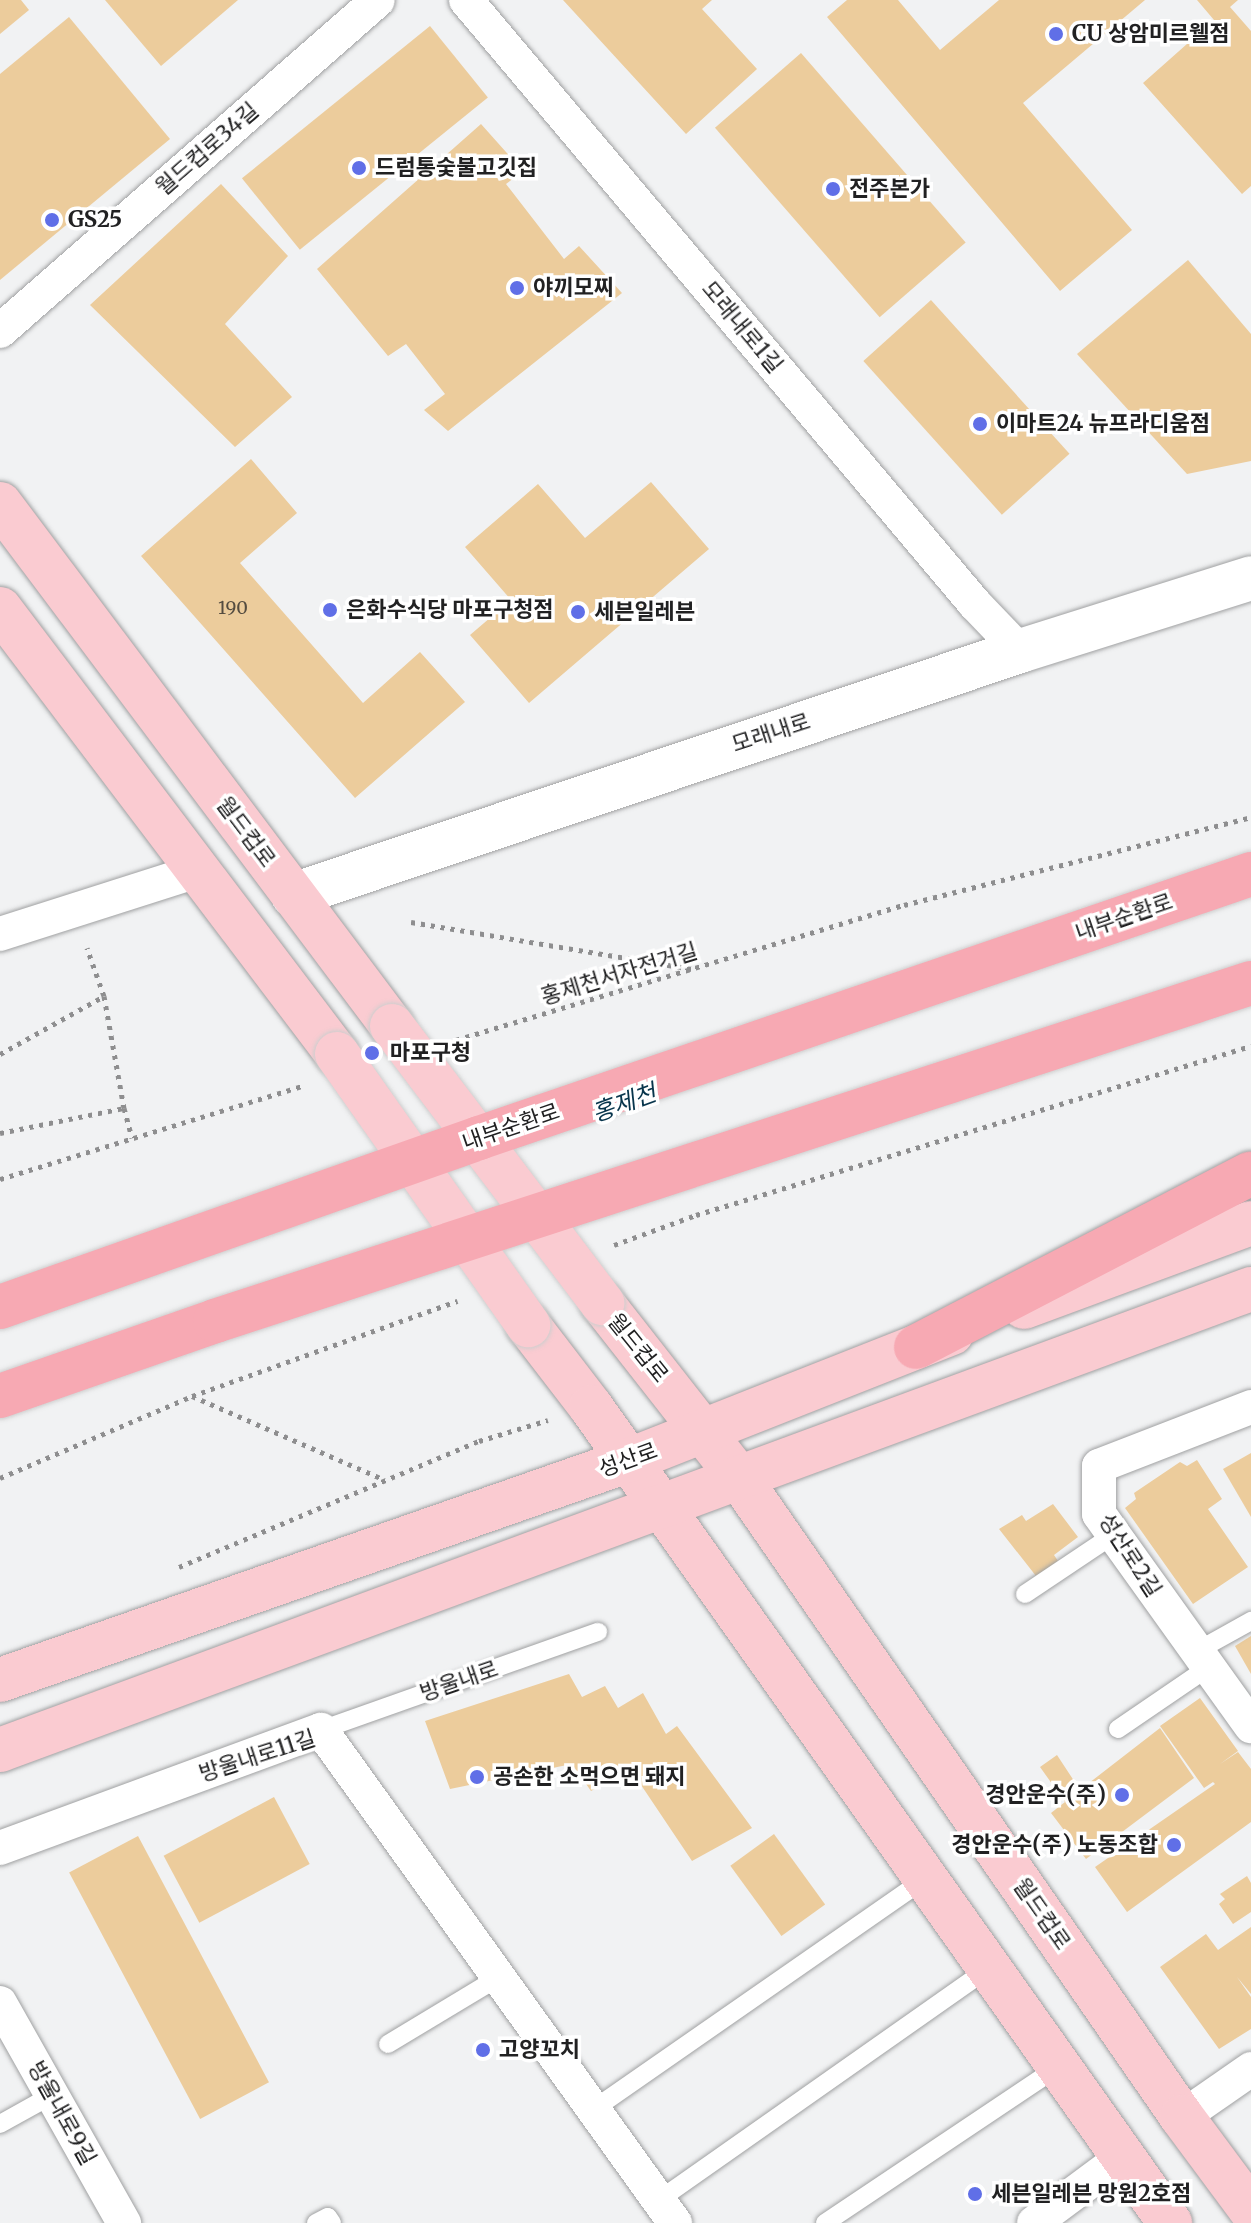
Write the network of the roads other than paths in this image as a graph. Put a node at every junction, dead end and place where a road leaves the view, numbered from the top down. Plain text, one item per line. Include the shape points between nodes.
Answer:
1 (378, 0) edge
2 (466, 0) edge
3 (0, 331) edge
4 (0, 504) edge
5 (1251, 578) edge
6 (0, 609) edge
7 (1020, 651) junction
8 (197, 871) junction
9 (1251, 874) edge
10 (293, 895) junction
11 (0, 934) edge
12 (1251, 983) edge
13 (1251, 1173) edge
14 (1251, 1223) edge
15 (1251, 1289) edge
16 (0, 1307) edge
17 (215, 1321) junction
18 (916, 1347) junction
19 (0, 1396) edge
20 (1251, 1407) edge
21 (0, 1416) edge
22 (705, 1431) junction
23 (627, 1461) junction
24 (740, 1479) junction
25 (661, 1508) junction
26 (1113, 1535) junction
27 (1025, 1594) dead end
28 (1251, 1621) edge
29 (598, 1632) dead end
30 (1203, 1659) junction
31 (0, 1680) edge
32 (1251, 1726) edge
33 (1118, 1729) dead end
34 (321, 1730) junction
35 (0, 1750) edge
36 (0, 1848) edge
37 (926, 1878) junction
38 (988, 1969) junction
39 (499, 1977) junction
40 (0, 2003) edge
41 (388, 2044) dead end
42 (1058, 2067) junction
43 (1251, 2069) edge
44 (52, 2095) junction
45 (594, 2109) junction
46 (1182, 2117) junction
47 (0, 2124) edge
48 (1123, 2157) junction
49 (1251, 2210) edge
50 (667, 2212) edge
51 (113, 2219) edge
52 (316, 2223) edge
53 (332, 2223) edge
54 (825, 2223) edge
55 (1034, 2223) edge
56 (1170, 2223) edge

1 - 3 street, 월드컵로34길
2 - 7 street, 모래내로1길
4 - 10 main road, 월드컵로
5 - 7 main road, 모래내로
6 - 8 main road
7 - 10 main road, 모래내로
8 - 11 street
8 - 23 main road, bridge via 325,1068 528,1325
9 - 16 highway, 내부순환로, bridge
10 - 22 main road, 월드컵로, bridge
12 - 17 highway, bridge
13 - 18 highway
14 - 18 main road, 성산로
15 - 24 main road
17 - 19 highway, bridge
17 - 21 highway, bridge
18 - 22 main road, 성산로
20 - 26 street, 성산로2길 via 1099,1466 1099,1514
22 - 23 main road, 성산로
22 - 24 main road, 월드컵로
23 - 25 main road
23 - 31 main road, 성산로
24 - 25 main road
24 - 46 main road, 월드컵로
25 - 35 main road
25 - 37 main road
26 - 27 lane
26 - 30 street, 성산로2길
28 - 30 lane
29 - 34 lane, 방울내로
30 - 32 street, 성산로2길
30 - 33 lane
34 - 36 street, 방울내로11길
34 - 39 street, 방울내로11길
37 - 38 main road
37 - 45 lane
38 - 42 main road
38 - 50 lane
39 - 41 lane
39 - 45 street, 방울내로11길
40 - 44 street, 방울내로9길
42 - 48 main road
42 - 54 lane
43 - 46 street
44 - 47 lane
44 - 51 street, 방울내로9길
45 - 50 street, 방울내로11길
46 - 49 main road, 월드컵로
48 - 55 street
48 - 56 main road
52 - 53 lane via 328,2217

